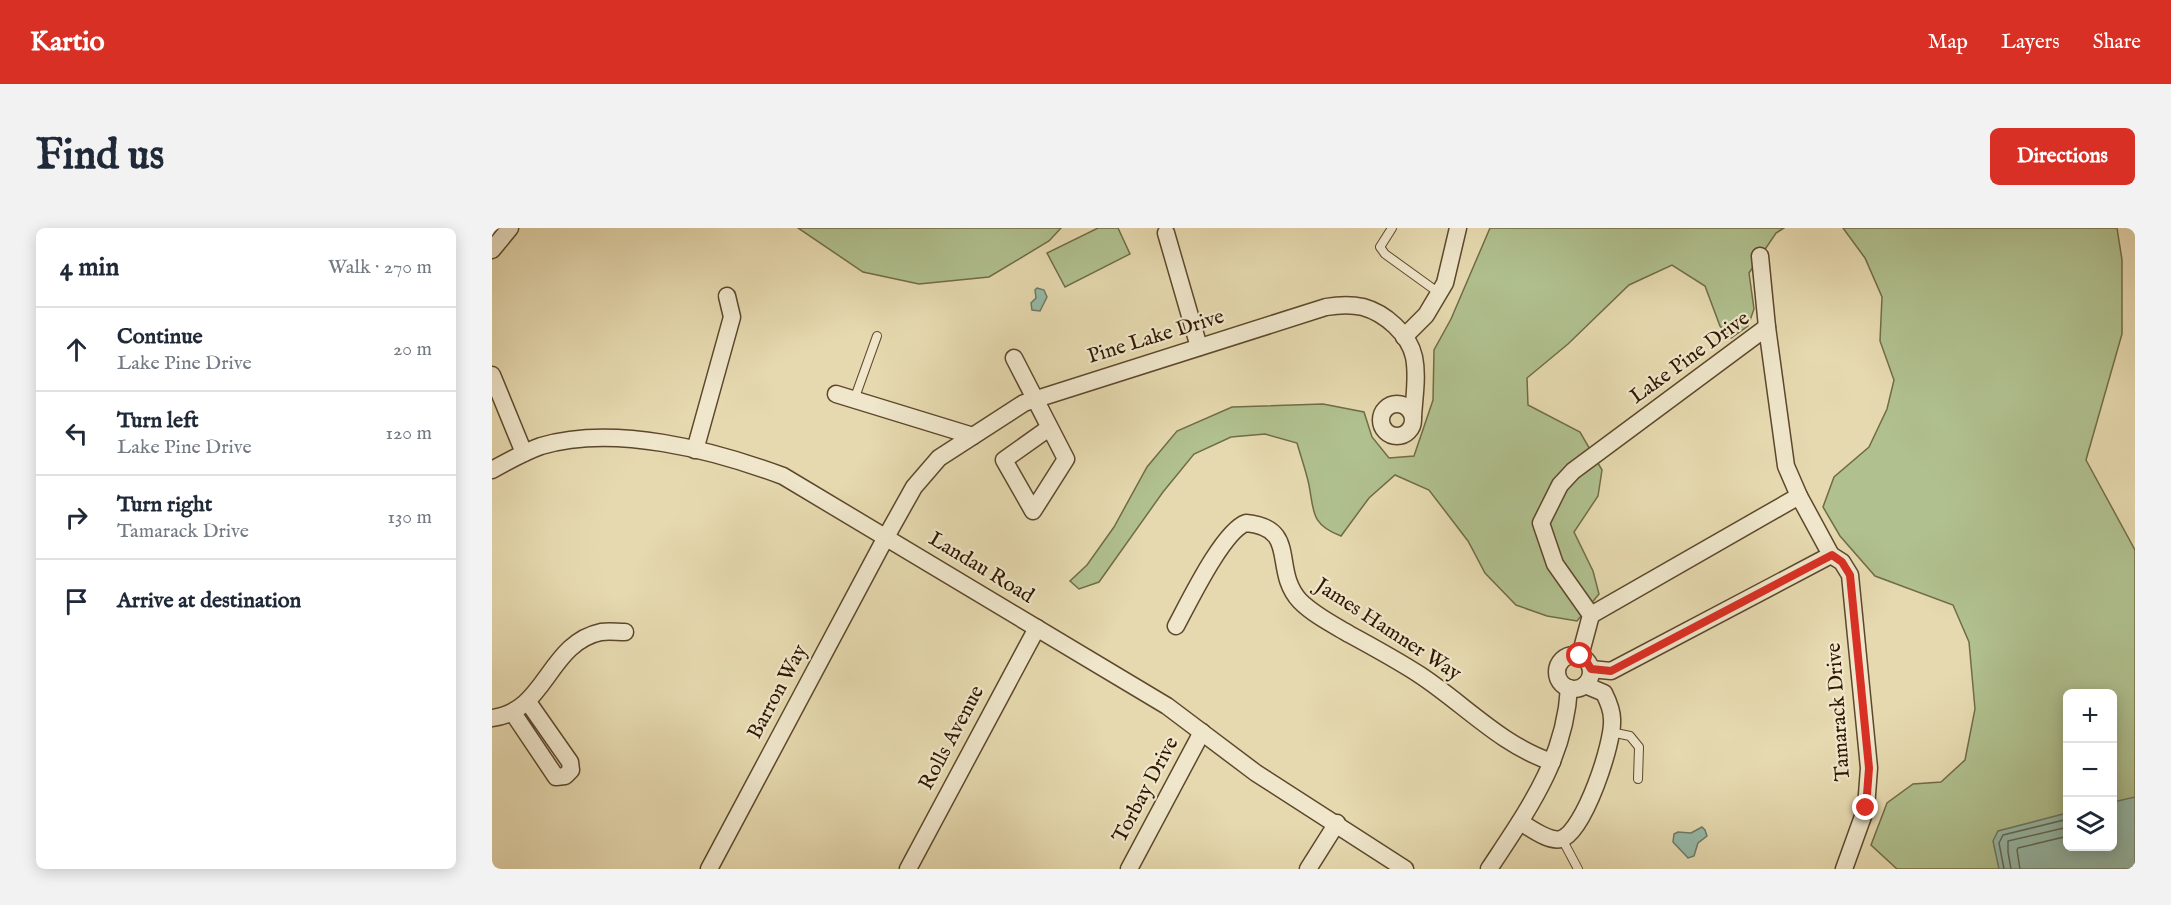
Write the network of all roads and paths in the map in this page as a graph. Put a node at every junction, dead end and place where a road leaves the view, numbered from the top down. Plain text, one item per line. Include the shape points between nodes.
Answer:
1 (510, 228) edge
2 (1392, 228) edge
3 (1458, 228) edge
4 (1166, 233) dead end
5 (492, 250) edge
6 (1760, 256) dead end
7 (1439, 293) junction
8 (727, 296) dead end
9 (1767, 327) junction
10 (878, 336) dead end
11 (1404, 337) junction
12 (1199, 347) junction
13 (1014, 358) dead end
14 (492, 375) edge
15 (836, 394) dead end
16 (1034, 399) junction
17 (854, 400) junction
18 (1413, 417) dead end
19 (1049, 428) junction
20 (972, 436) junction
21 (695, 450) junction
22 (524, 453) junction
23 (492, 470) edge
24 (1799, 496) junction
25 (886, 537) junction
26 (1832, 555) junction
27 (1591, 615) junction
28 (1176, 626) dead end
29 (1037, 628) junction
30 (625, 632) dead end
31 (1581, 674) junction
32 (528, 702) junction
33 (513, 713) junction
34 (492, 718) edge
35 (1202, 732) junction
36 (1611, 732) junction
37 (1552, 762) junction
38 (1638, 779) dead end
39 (1520, 822) junction
40 (1337, 823) junction
41 (1562, 838) junction
42 (709, 869) edge
43 (908, 869) edge
44 (1129, 869) edge
45 (1308, 869) edge
46 (1405, 869) edge
47 (1489, 869) edge
48 (1578, 869) edge
49 (1844, 869) edge

1 - 5 street
2 - 7 lane via 1380,247 1384,254
3 - 7 street via 1445,284
4 - 12 street
6 - 9 street
7 - 11 street via 1426,315
8 - 21 street via 732,317
9 - 24 street, Lake Pine Drive via 1786,466
9 - 27 street, Lake Pine Drive via 1573,471 1560,485 1541,523 1555,564
10 - 17 lane
11 - 12 street, Pine Lake Drive via 1378,314 1340,305
11 - 18 street, Pine Lake Drive via 1414,356
12 - 16 street, Pine Lake Drive
13 - 16 street
14 - 22 street
15 - 17 street
16 - 19 street
16 - 20 street, Pine Lake Drive
17 - 20 street
19 - 19 street via 1066,459 1033,511 1004,460
20 - 25 street, Pine Lake Drive via 929,468
21 - 22 street, Landau Road via 593,437 558,442
21 - 25 street, Landau Road via 783,476
22 - 23 street, Landau Road
24 - 26 street, Lake Pine Drive
24 - 27 street
25 - 29 street, Landau Road
25 - 42 street, Barron Way
26 - 31 street via 1611,671
26 - 49 street, Tamarack Drive via 1850,575 1869,768 1866,808
27 - 31 street
28 - 37 street, James Hamner Way via 1235,530 1246,523 1268,528 1280,540 1288,582 1301,602 1319,617 1423,677 1512,744
29 - 35 street, Landau Road via 1167,706
29 - 43 street, Rolls Avenue
30 - 32 street via 600,632 568,650
31 - 36 street via 1609,702
31 - 37 street
32 - 33 street
32 - 33 street via 570,762 571,770 565,777 556,777
33 - 34 street
35 - 40 street, Landau Road via 1256,773
35 - 44 street, Torbay Drive
36 - 38 lane via 1630,736 1639,747
36 - 41 street via 1600,775 1575,827
37 - 39 street
39 - 41 street via 1551,840
39 - 47 street
40 - 45 street
40 - 46 street, Landau Road
41 - 48 lane

